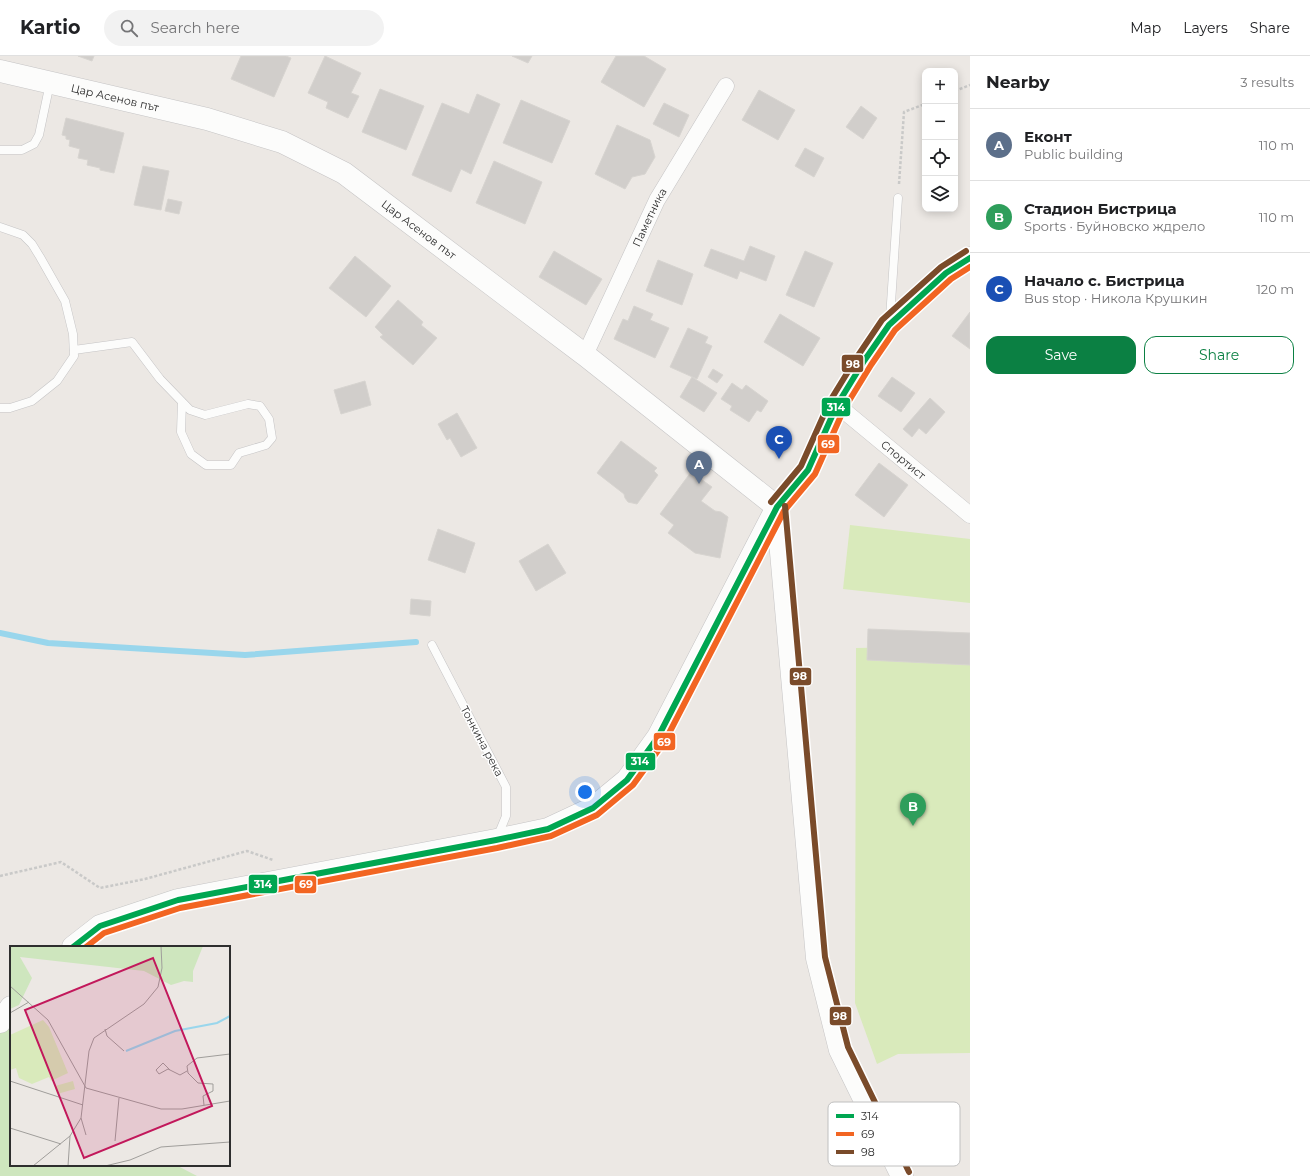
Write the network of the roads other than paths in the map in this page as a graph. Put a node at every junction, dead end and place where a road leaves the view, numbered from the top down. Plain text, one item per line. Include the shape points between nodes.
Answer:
1 (0, 70) edge
2 (50, 82) junction
3 (726, 86) dead end
4 (0, 150) edge
5 (898, 198) road end
6 (0, 227) edge
7 (970, 258) edge
8 (889, 325) junction
9 (74, 350) junction
10 (584, 356) junction
11 (182, 402) junction
12 (838, 405) junction
13 (0, 408) edge
14 (777, 507) junction
15 (970, 515) edge
16 (432, 645) dead end
17 (496, 840) junction
18 (74, 946) edge
19 (10, 1009) edge
20 (0, 1022) edge
21 (866, 1102) edge
22 (897, 1166) edge
23 (902, 1176) edge

1 - 2 street, Цар Асенов път
2 - 4 lane via 39,135 34,144 22,150
2 - 10 street, Цар Асенов път via 207,119 282,142 344,173
3 - 10 street, Паметника via 657,200
5 - 8 lane
6 - 9 lane via 23,235 40,257 65,301
7 - 8 street via 946,273
8 - 12 street
9 - 11 lane via 132,342 160,380
9 - 13 lane via 74,356 57,381 32,401 10,408
10 - 14 street, Цар Асенов път
11 - 11 lane via 181,432 191,454 206,465 231,465 239,454 266,445 272,438 269,419 260,406 248,404 205,415 190,410
12 - 14 street via 808,470
12 - 15 street, Спортист
14 - 17 street via 658,737 627,780 594,808 548,828
14 - 21 street via 817,958 840,1050
16 - 17 lane, Тонкина река via 506,787 506,816
17 - 18 street via 178,900 100,926
19 - 20 street
22 - 23 street

